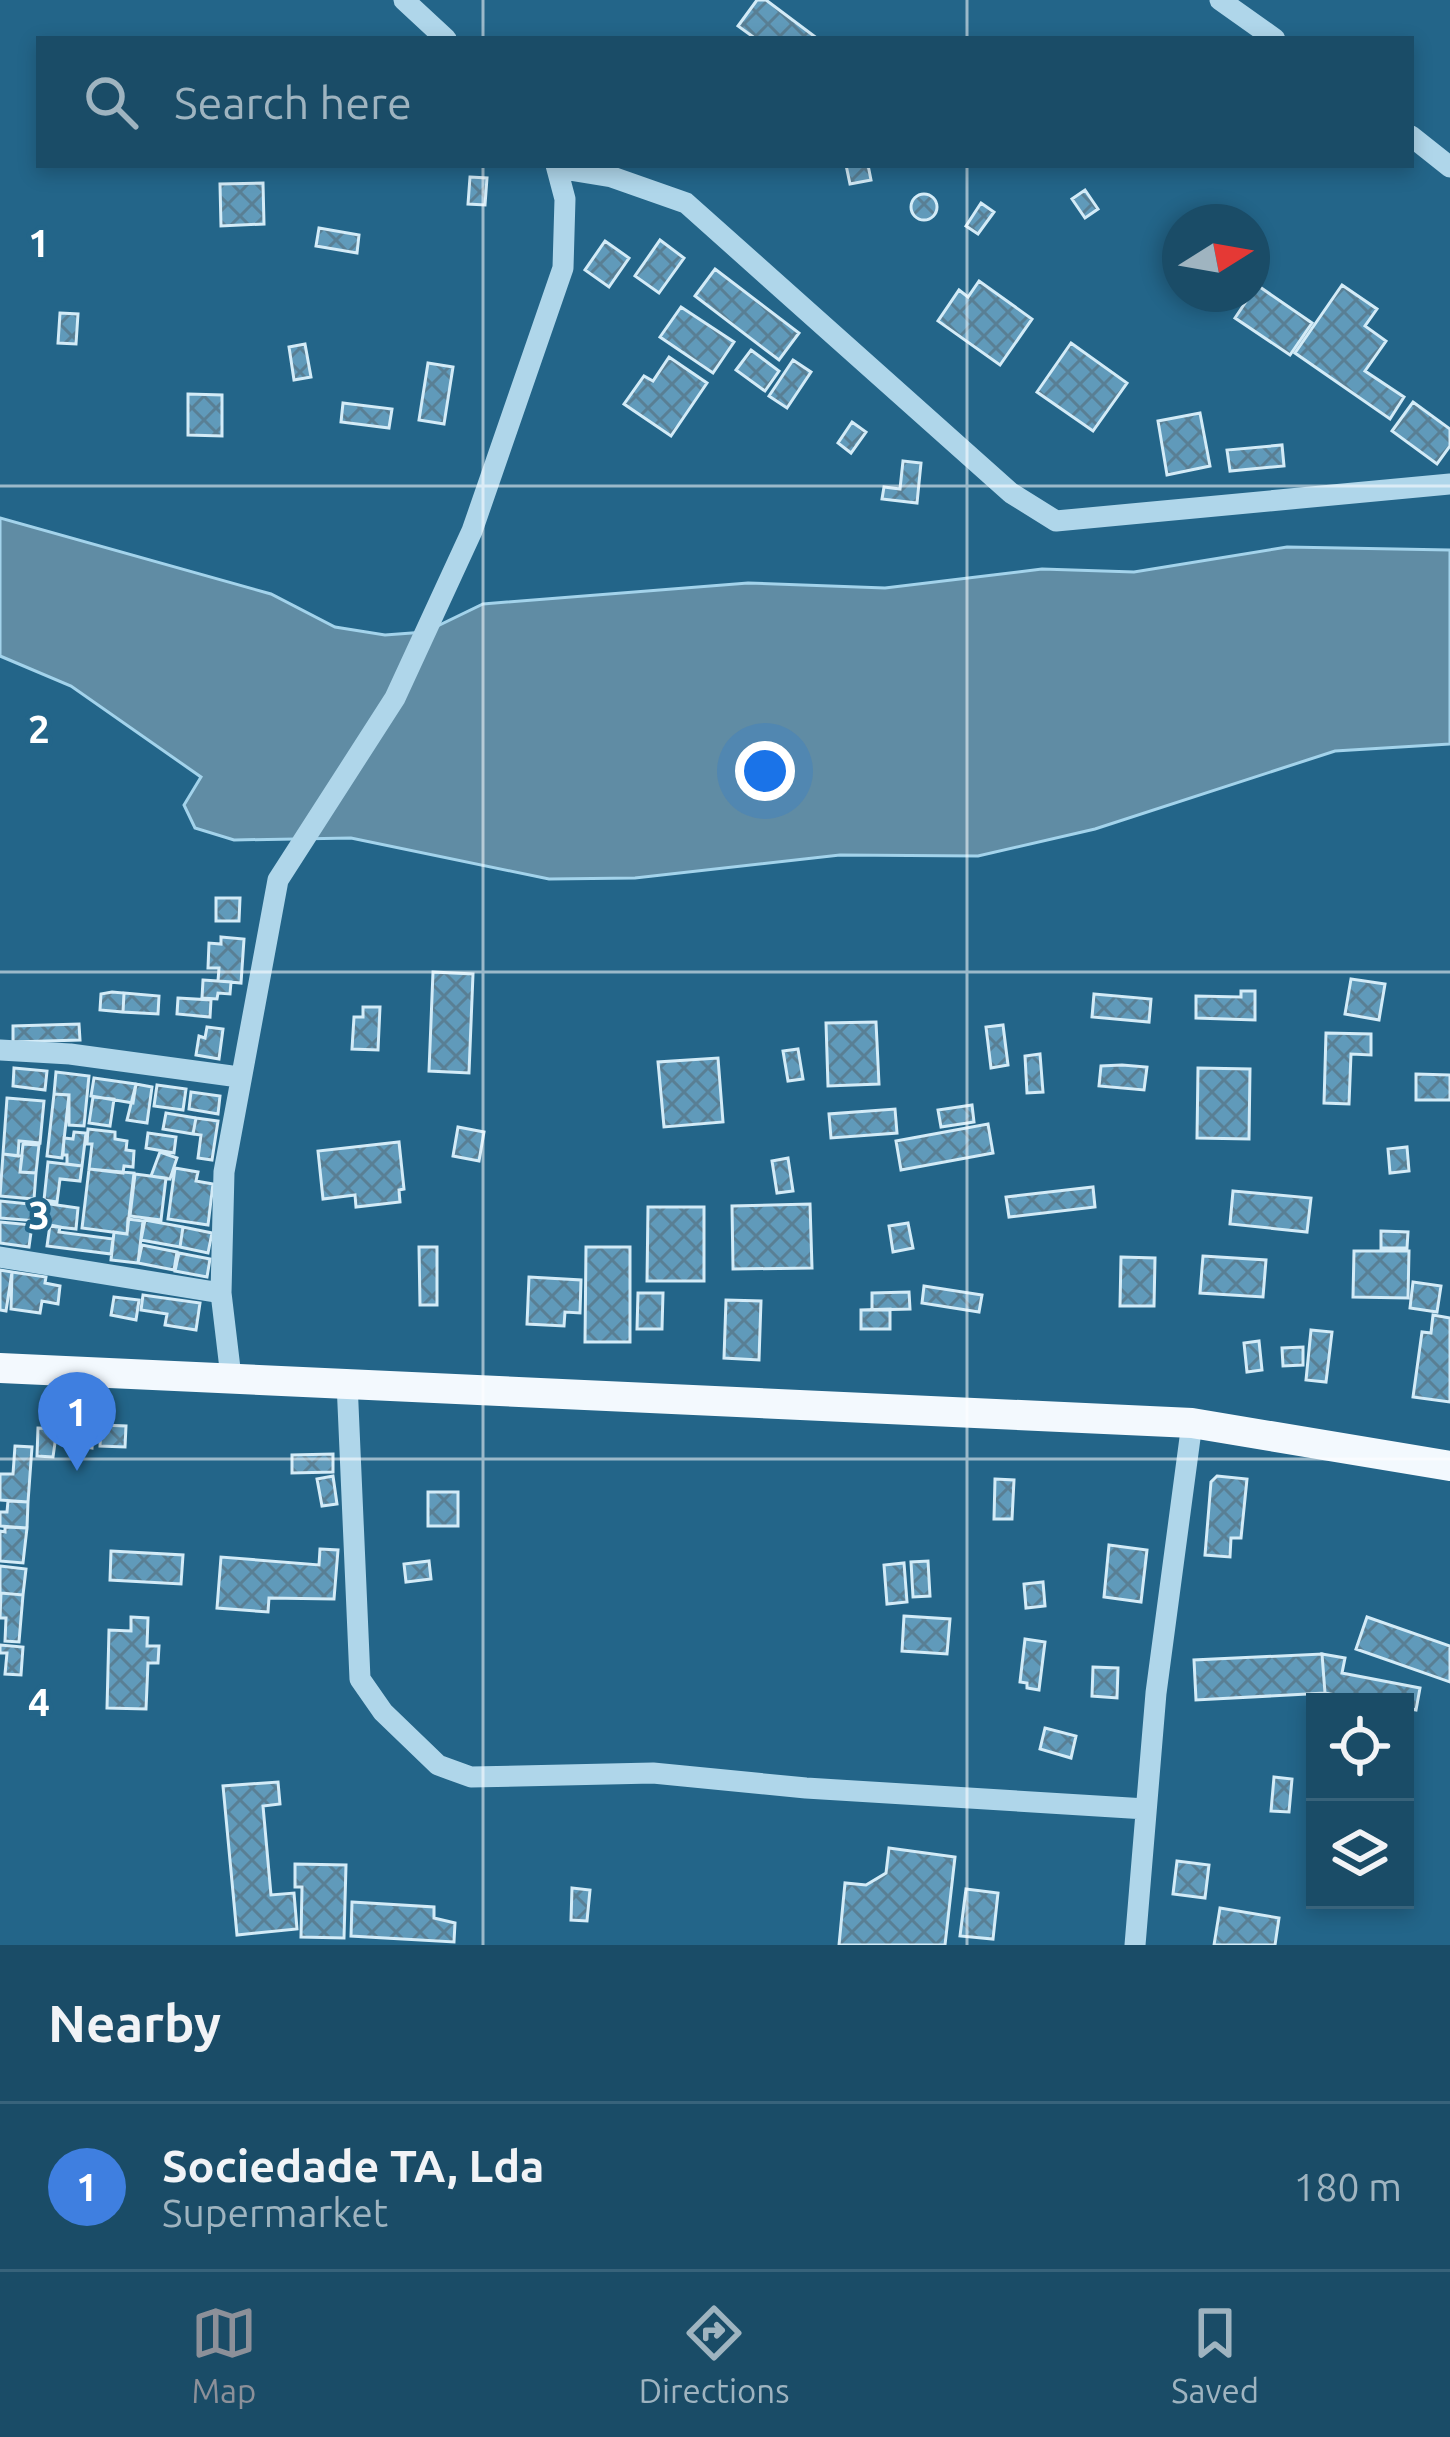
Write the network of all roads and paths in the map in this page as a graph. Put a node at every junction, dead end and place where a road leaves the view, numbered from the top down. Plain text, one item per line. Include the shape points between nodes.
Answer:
1 (404, 0) edge
2 (1220, 0) edge
3 (443, 36) edge
4 (1271, 36) edge
5 (1414, 138) edge
6 (1450, 167) edge
7 (557, 168) edge
8 (566, 168) edge
9 (1450, 484) edge
10 (0, 1050) edge
11 (239, 1078) junction
12 (0, 1257) edge
13 (221, 1293) junction
14 (0, 1369) edge
15 (231, 1377) junction
16 (347, 1382) junction
17 (1192, 1423) junction
18 (1450, 1466) edge
19 (1146, 1809) junction
20 (1135, 1945) edge

1 - 3 street
2 - 4 street
5 - 6 street
7 - 11 street via 565,199 563,268 472,531 395,698 278,880
8 - 9 street via 686,203 1011,493 1056,521
10 - 11 street
11 - 13 street via 224,1172
12 - 13 street
13 - 15 street
14 - 15 main road
15 - 16 main road
16 - 17 main road
16 - 19 street via 360,1679 438,1765 471,1777 653,1772
17 - 18 main road
17 - 19 street
19 - 20 street

